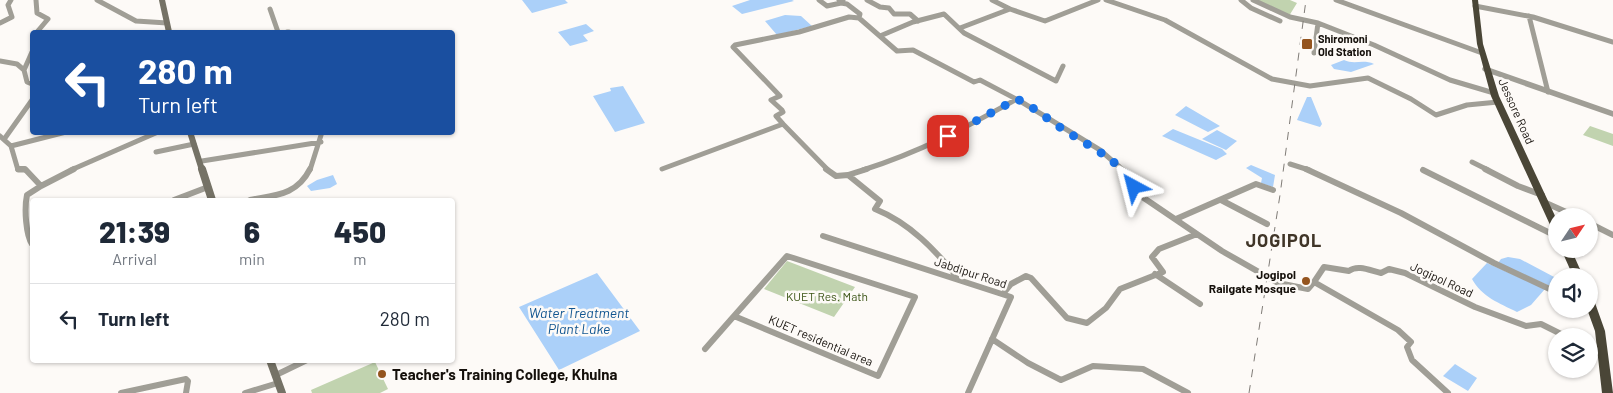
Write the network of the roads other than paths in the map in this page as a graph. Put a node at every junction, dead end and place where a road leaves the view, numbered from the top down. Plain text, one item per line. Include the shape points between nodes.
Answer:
1 (11, 0) edge
2 (36, 0) edge
3 (97, 0) edge
4 (162, 0) edge
5 (819, 0) edge
6 (867, 0) edge
7 (992, 0) edge
8 (1098, 0) edge
9 (1106, 0) edge
10 (1241, 0) edge
11 (1253, 0) edge
12 (1336, 0) edge
13 (841, 1) edge
14 (1475, 3) edge
15 (270, 9) dead end
16 (1010, 9) junction
17 (1528, 16) junction
18 (859, 18) junction
19 (1280, 20) dead end
20 (918, 21) junction
21 (0, 23) edge
22 (167, 23) junction
23 (1318, 23) junction
24 (960, 28) junction
25 (39, 30) edge
26 (169, 30) edge
27 (277, 30) edge
28 (880, 36) junction
29 (1613, 42) edge
30 (1482, 52) junction
31 (1314, 53) dead end
32 (30, 56) edge
33 (0, 61) edge
34 (1063, 66) dead end
35 (24, 70) junction
36 (1486, 70) junction
37 (30, 83) edge
38 (1548, 92) junction
39 (1494, 93) junction
40 (1017, 99) junction
41 (1498, 102) junction
42 (30, 103) edge
43 (1613, 114) edge
44 (784, 124) junction
45 (54, 135) edge
46 (151, 135) edge
47 (191, 135) edge
48 (322, 135) edge
49 (3, 137) edge
50 (321, 142) junction
51 (194, 144) junction
52 (11, 146) junction
53 (156, 152) dead end
54 (202, 161) dead end
55 (1472, 162) dead end
56 (1290, 164) dead end
57 (662, 169) dead end
58 (1423, 170) dead end
59 (848, 175) junction
60 (41, 186) junction
61 (208, 187) junction
62 (1273, 190) dead end
63 (1542, 195) junction
64 (179, 198) edge
65 (211, 198) edge
66 (260, 198) edge
67 (1221, 200) junction
68 (1546, 203) junction
69 (1548, 208) edge
70 (1557, 208) edge
71 (1176, 219) junction
72 (1267, 224) dead end
73 (1598, 228) edge
74 (1548, 232) edge
75 (1197, 234) junction
76 (1613, 235) edge
77 (823, 236) dead end
78 (30, 241) edge
79 (1155, 274) junction
80 (959, 280) junction
81 (1314, 282) junction
82 (1548, 288) edge
83 (1003, 294) junction
84 (1200, 304) dead end
85 (734, 316) junction
86 (1595, 318) edge
87 (1548, 328) edge
88 (992, 339) junction
89 (705, 349) dead end
90 (1598, 352) edge
91 (1603, 355) junction
92 (271, 363) edge
93 (304, 363) edge
94 (279, 384) edge
95 (120, 393) edge
96 (186, 393) edge
97 (245, 393) edge
98 (968, 393) edge
99 (1188, 393) edge
100 (1448, 393) edge
101 (1608, 393) edge

1 - 21 street via 8,5 12,17
2 - 25 street via 37,13 48,19
3 - 22 street via 136,21
4 - 22 main road
5 - 13 street via 827,6
6 - 20 street via 889,8 894,14 910,14
7 - 16 street
8 - 16 street via 1045,21
9 - 41 street via 1165,20 1272,78 1310,86 1368,78 1403,94 1436,115 1467,105
10 - 19 street via 1251,8
11 - 23 street via 1290,17
12 - 30 street
13 - 18 street via 860,14
14 - 17 street
14 - 30 highway, Jessore Road
15 - 27 street
16 - 24 street
17 - 29 street
17 - 38 street
18 - 28 street
18 - 44 street via 849,17 733,47 780,96 770,100 783,112 776,116
20 - 24 street via 944,14
20 - 28 street
22 - 26 main road
23 - 31 street
23 - 39 street via 1450,80
24 - 34 street via 1000,53 1056,81
28 - 40 street via 897,51 913,50 974,82 980,80
30 - 36 highway, Jessore Road
32 - 35 street
33 - 35 street via 17,64
35 - 37 street
36 - 38 street
36 - 39 highway, Jessore Road
38 - 43 street
39 - 41 highway, Jessore Road
40 - 59 street via 907,156
40 - 71 street via 1100,150 1127,173 1138,194
41 - 63 highway, Jessore Road
42 - 49 street
44 - 57 street
44 - 59 street via 824,167 836,176
45 - 52 street
46 - 60 street
47 - 51 main road
48 - 50 street
49 - 52 street
50 - 54 street
50 - 66 street via 319,152 300,186 292,192
51 - 53 street
51 - 61 main road
52 - 60 street via 18,170 25,169
55 - 63 street
56 - 82 street via 1401,213
58 - 74 street
59 - 80 street via 880,201 875,209 900,222 945,262
60 - 78 street via 27,195 24,206
61 - 64 street
61 - 65 main road
62 - 67 street via 1256,184
63 - 68 highway, Jessore Road
67 - 71 street
67 - 72 street
68 - 69 highway, Jessore Road
68 - 70 street
71 - 75 street
73 - 76 street
75 - 79 street via 1159,249 1152,257 1163,272
75 - 81 street via 1267,277 1297,288 1308,289
77 - 80 street, Jabdipur Road
79 - 83 street via 1120,289 1106,308 1087,323 1067,318 1026,276
79 - 84 street
80 - 83 street, Jabdipur Road
81 - 87 street, Jogipol Road via 1324,267 1349,272 1353,268 1361,268 1381,273 1389,269 1405,273 1505,319
81 - 100 street via 1398,330 1411,342 1408,347 1412,360
83 - 88 street, Jabdipur Road via 1011,297
85 - 85 street, KUET residential area via 786,256 915,297 878,376
85 - 89 street
86 - 91 highway
88 - 98 street, Jabdipur Road
88 - 99 street via 1061,380 1093,366 1144,369
90 - 91 street
91 - 101 highway
92 - 94 main road
93 - 94 street
94 - 97 street
95 - 96 street via 186,379

